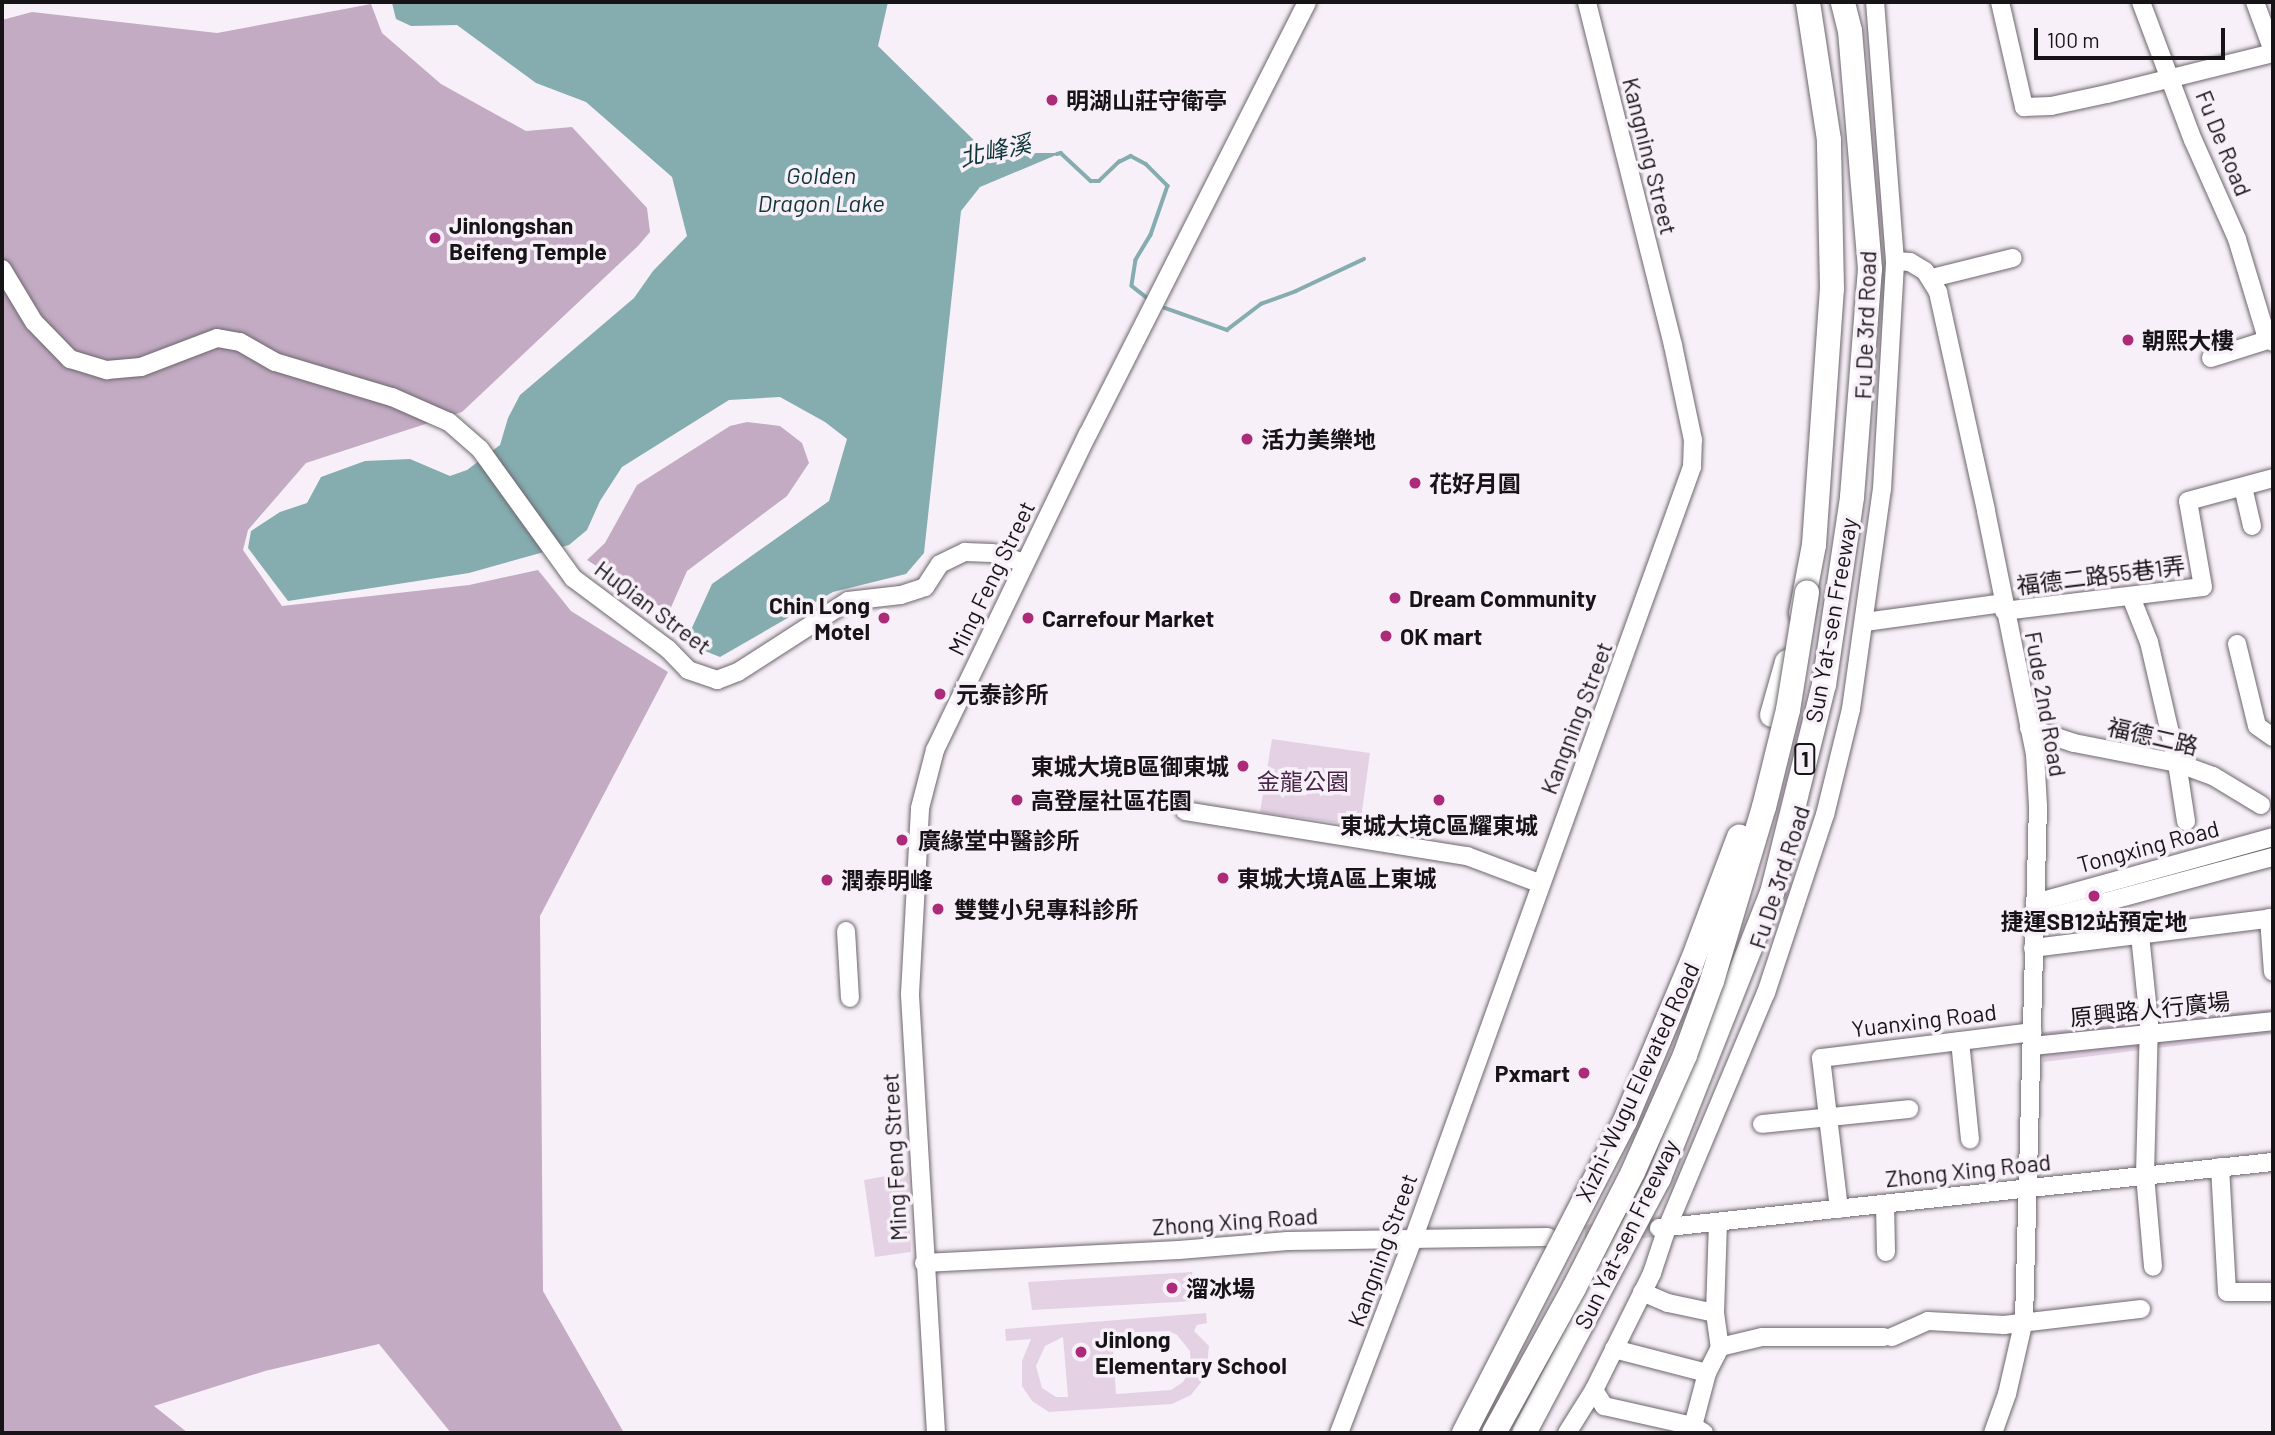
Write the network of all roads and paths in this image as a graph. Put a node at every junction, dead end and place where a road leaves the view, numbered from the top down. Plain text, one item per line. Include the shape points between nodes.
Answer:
1 (1307, 2) edge
2 (1587, 2) edge
3 (1808, 2) edge
4 (1843, 2) edge
5 (1849, 2) edge
6 (1875, 2) edge
7 (2000, 2) edge
8 (2141, 2) edge
9 (2255, 2) edge
10 (1850, 31) junction
11 (2273, 52) edge
12 (2172, 79) junction
13 (2013, 258) dead end
14 (1895, 261) junction
15 (2, 269) edge
16 (1932, 278) junction
17 (2273, 341) edge
18 (2211, 358) dead end
19 (2273, 478) edge
20 (2243, 487) junction
21 (2252, 526) dead end
22 (1025, 563) junction
23 (1807, 593) junction
24 (2131, 597) junction
25 (2004, 607) junction
26 (1865, 622) junction
27 (2237, 644) dead end
28 (2029, 728) junction
29 (2273, 737) edge
30 (2177, 763) junction
31 (2261, 805) dead end
32 (1185, 811) dead end
33 (2186, 821) dead end
34 (2273, 837) edge
35 (2273, 858) edge
36 (1539, 883) junction
37 (2035, 902) junction
38 (2271, 918) edge
39 (2035, 921) junction
40 (846, 931) dead end
41 (2140, 935) junction
42 (2033, 948) junction
43 (2273, 972) edge
44 (850, 998) dead end
45 (2273, 1021) edge
46 (2147, 1034) junction
47 (2032, 1039) junction
48 (1960, 1041) junction
49 (1909, 1109) dead end
50 (1828, 1116) junction
51 (1762, 1124) dead end
52 (1970, 1139) dead end
53 (2273, 1162) edge
54 (2220, 1167) junction
55 (2145, 1175) junction
56 (2029, 1188) junction
57 (1885, 1204) junction
58 (1839, 1209) junction
59 (1718, 1222) junction
60 (1661, 1228) junction
61 (1414, 1237) junction
62 (1548, 1237) tunnel mouth
63 (1886, 1252) dead end
64 (925, 1263) junction
65 (2153, 1267) dead end
66 (1642, 1292) junction
67 (2273, 1292) edge
68 (2141, 1309) dead end
69 (1715, 1313) junction
70 (2024, 1320) junction
71 (1720, 1348) junction
72 (1615, 1349) junction
73 (1707, 1373) junction
74 (1594, 1390) junction
75 (1699, 1429) edge
76 (936, 1433) edge
77 (1339, 1433) edge
78 (1464, 1433) edge
79 (1494, 1433) edge
80 (1524, 1433) edge
81 (1567, 1433) edge
82 (1993, 1433) edge

1 - 22 street, Ming Feng Street
2 - 36 street, Kangning Street via 1673,345 1693,454 1629,646
3 - 23 highway, Sun Yat-sen Freeway / 1 via 1829,140 1832,289
4 - 10 highway, Sun Yat-sen Freeway / 1
5 - 10 highway
6 - 14 street, Fu De 3rd Road
7 - 12 street via 2024,107 2051,106
8 - 12 street, Fu De Road
9 - 11 street
10 - 80 highway, Sun Yat-sen Freeway / 1 via 1870,269 1852,497 1824,685 1772,892 1659,1178
11 - 12 street
12 - 17 street, Fu De Road via 2193,140 2237,239 2265,332
13 - 16 street
14 - 16 street via 1910,262
14 - 26 street, Fu De 3rd Road via 1882,489
15 - 22 street, HuQian Street via 34,322 70,359 107,370 141,367 217,338 240,342 275,362 392,397 449,422 481,449 573,578 668,649 688,670 718,680 738,672 848,601 901,595 925,587 940,564 965,552
16 - 25 street, Fude 2nd Road
17 - 18 street
19 - 20 street
20 - 21 street
20 - 24 street, 福德二路55巷1弄 via 2188,501 2203,587
22 - 64 street, Ming Feng Street via 934,750 920,808 910,994
23 - 78 highway, Xizhi-Wugu Elevated Road / 1, bridge via 1737,846 1692,962 1630,1108
23 - 79 highway, Sun Yat-sen Freeway / 1, bridge via 1788,710 1764,807 1703,1006 1633,1172
24 - 25 street, 福德二路55巷1弄
24 - 30 street via 2149,642
25 - 26 street, 福德二路55巷1弄
25 - 28 street, Fude 2nd Road
26 - 60 street, Fu De 3rd Road via 1851,709 1810,863 1766,993
27 - 29 street via 2258,726
28 - 30 street, 福德二路 via 2074,743
28 - 37 street, Fude 2nd Road via 2038,806
30 - 31 street, 福德二路 via 2213,776
30 - 33 street
32 - 36 street via 1467,856
34 - 37 street, Tongxing Road
35 - 39 street, Tongxing Road
36 - 61 street, Kangning Street
37 - 39 street, Fude 2nd Road
38 - 41 street
38 - 43 street
39 - 42 street, Fude 2nd Road
40 - 44 street
41 - 42 street
41 - 46 street
42 - 47 street, Fude 2nd Road
45 - 46 street, 原興路人行廣場
46 - 47 street, 原興路人行廣場
46 - 55 street
47 - 48 street, Yuanxing Road
47 - 56 street, Fude 2nd Road
48 - 50 street, Yuanxing Road via 1821,1058
48 - 52 street
49 - 50 street
50 - 51 street
50 - 58 street
53 - 54 street, Zhong Xing Road
54 - 55 street, Zhong Xing Road
54 - 67 street via 2227,1292
55 - 56 street, Zhong Xing Road
55 - 65 street
56 - 57 street, Zhong Xing Road
56 - 70 street, Fude 2nd Road
57 - 58 street, Zhong Xing Road
57 - 63 street
58 - 59 street, Zhong Xing Road
59 - 60 street, Zhong Xing Road
59 - 69 street
60 - 66 street, Fu De 3rd Road
61 - 62 street, Zhong Xing Road
61 - 64 street, Zhong Xing Road
61 - 77 street, Kangning Street
64 - 76 street, Ming Feng Street
66 - 69 street
66 - 72 street, Fu De 3rd Road
68 - 70 street
69 - 71 street
70 - 71 street via 2004,1325 1928,1321 1888,1337 1762,1337
70 - 82 street, Fude 2nd Road
71 - 73 street
72 - 73 street
72 - 74 street, Fu De 3rd Road
73 - 75 street
74 - 75 street via 1604,1406
74 - 81 street, Fu De 3rd Road

